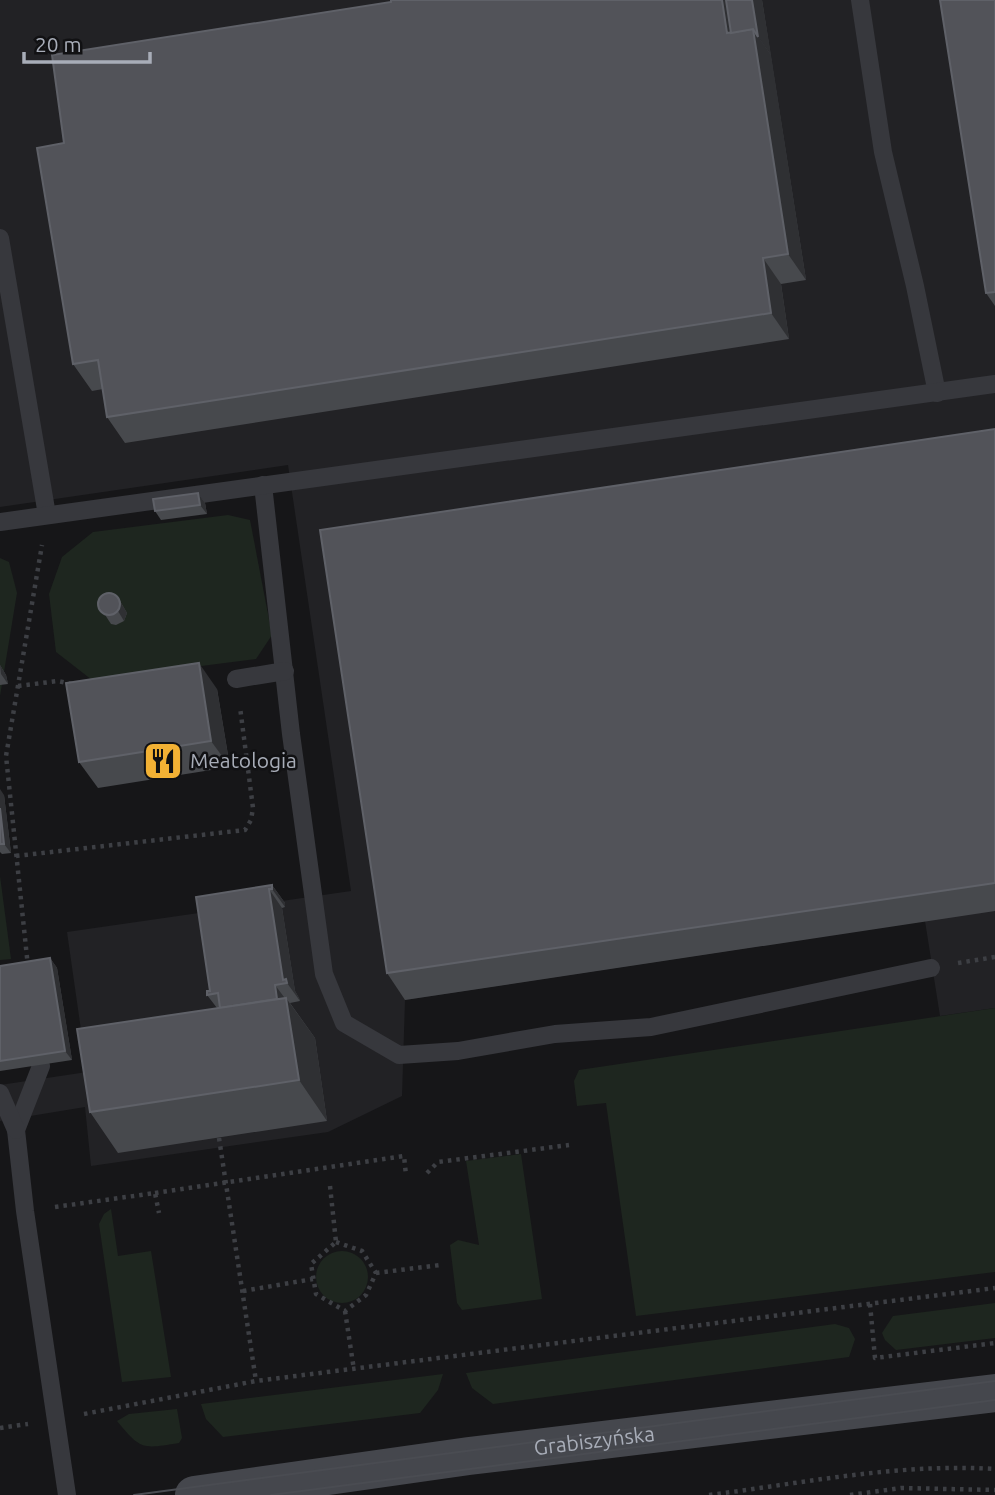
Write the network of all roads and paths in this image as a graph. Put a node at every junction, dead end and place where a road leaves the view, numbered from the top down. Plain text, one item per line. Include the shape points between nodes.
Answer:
1 (860, 0) edge
2 (0, 238) edge
3 (995, 384) edge
4 (937, 393) junction
5 (263, 485) junction
6 (47, 515) junction
7 (0, 522) edge
8 (285, 671) junction
9 (236, 678) joint
10 (79, 685) edge
11 (18, 686) junction
12 (16, 856) junction
13 (931, 968) dead end
14 (28, 971) edge
15 (41, 1066) edge
16 (0, 1095) edge
17 (16, 1130) junction
18 (219, 1138) dead end
19 (569, 1145) dead end
20 (427, 1172) dead end
21 (406, 1175) dead end
22 (226, 1182) junction
23 (330, 1186) dead end
24 (155, 1193) junction
25 (25, 1211) junction
26 (159, 1213) dead end
27 (336, 1242) junction
28 (440, 1265) dead end
29 (376, 1273) junction
30 (313, 1279) junction
31 (995, 1288) edge
32 (243, 1291) junction
33 (870, 1304) junction
34 (345, 1311) junction
35 (995, 1343) edge
36 (354, 1370) junction
37 (256, 1381) junction
38 (995, 1393) edge
39 (110, 1408) dead end
40 (20, 1424) dead end
41 (0, 1428) edge
42 (995, 1469) edge
43 (995, 1490) edge
44 (68, 1495) edge
45 (194, 1495) edge
46 (709, 1495) edge
47 (850, 1495) edge

1 - 4 lane via 883,152
2 - 6 lane
3 - 4 lane
4 - 5 lane
5 - 6 lane
5 - 8 lane
6 - 7 lane
6 - 11 path
8 - 9 lane
8 - 13 lane via 324,974 344,1023 399,1055 458,1051 555,1034 651,1027
9 - 12 path via 254,808 246,830
10 - 11 path via 58,681
11 - 12 path via 6,756
12 - 14 path
15 - 17 lane
16 - 17 lane
17 - 25 lane
18 - 22 path
19 - 20 path via 438,1162
21 - 22 path via 404,1156
22 - 24 path
22 - 32 path
23 - 27 path
24 - 25 path
24 - 26 path
25 - 44 lane
27 - 29 path via 362,1251
27 - 30 path via 311,1264
28 - 29 path
29 - 34 path via 366,1295
30 - 32 path
30 - 34 path via 316,1294
31 - 33 path
32 - 37 path
33 - 35 path via 875,1358
33 - 36 path
34 - 36 path
36 - 37 path
37 - 39 path
38 - 45 main road, Grabiszyńska
40 - 41 path
42 - 46 path via 894,1470
43 - 47 path via 901,1488

